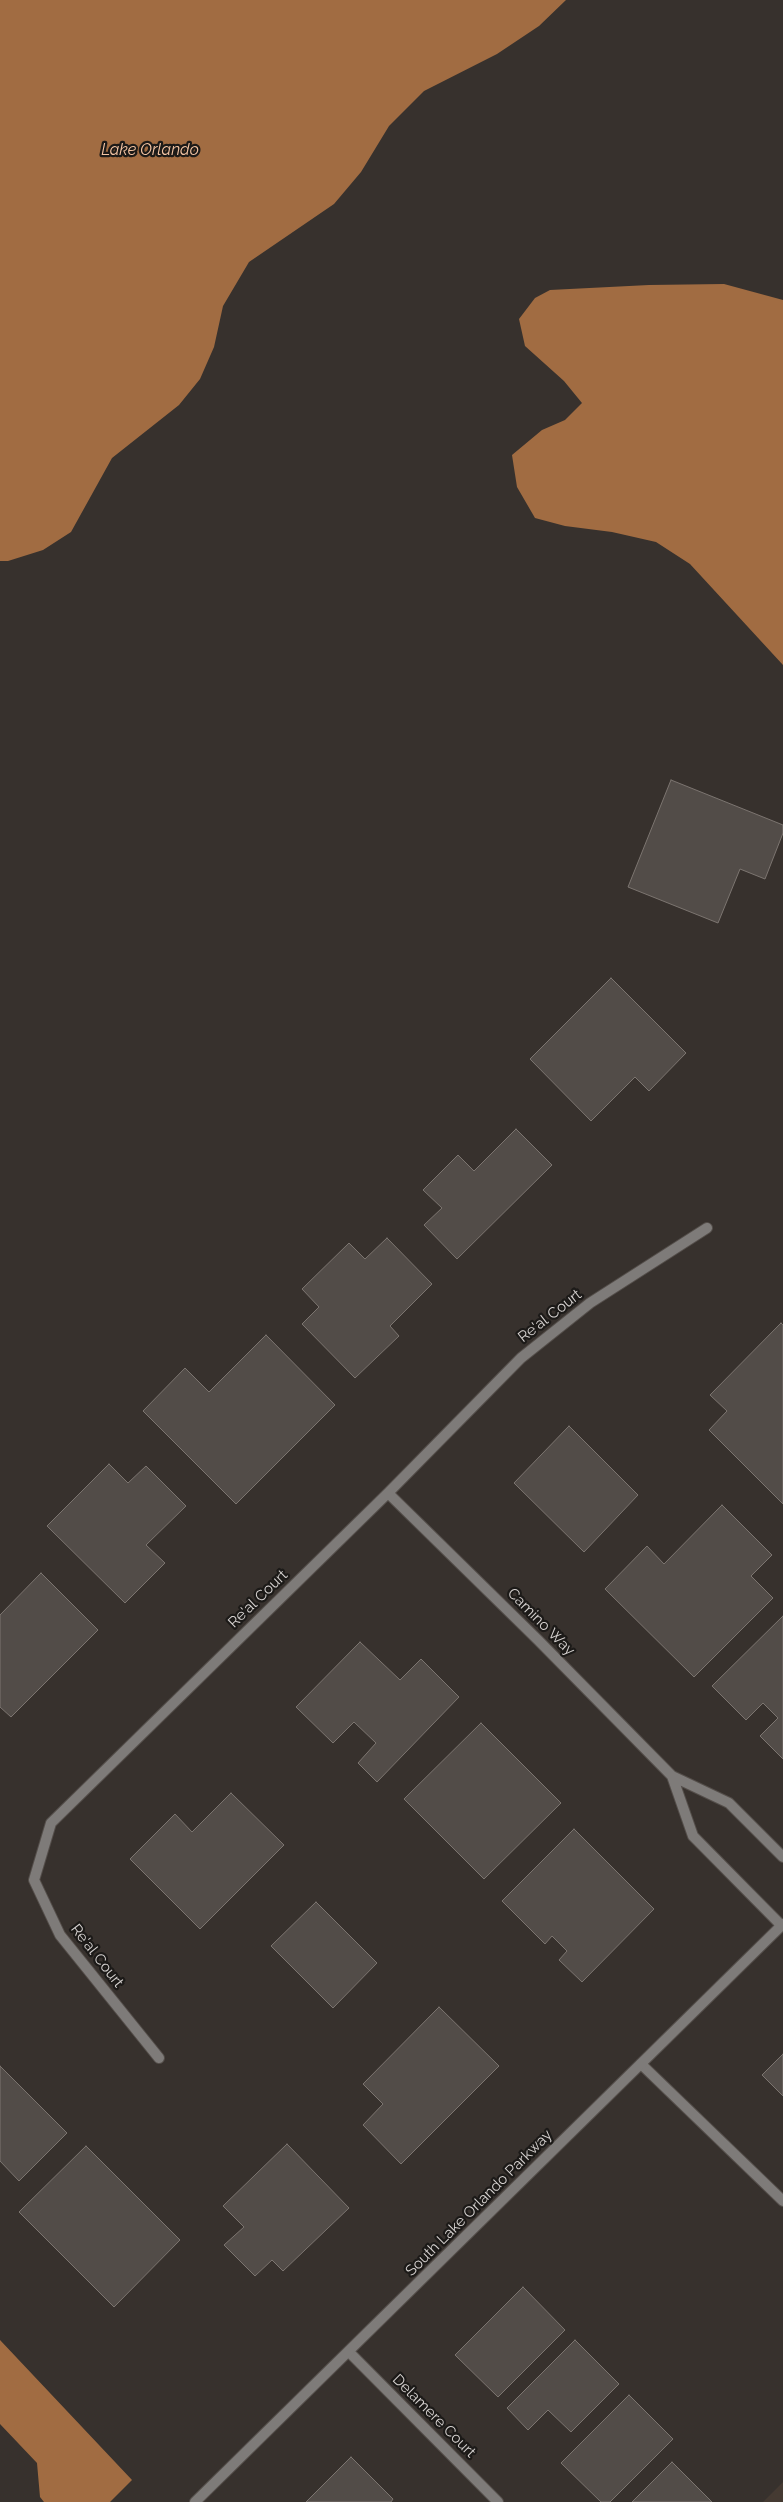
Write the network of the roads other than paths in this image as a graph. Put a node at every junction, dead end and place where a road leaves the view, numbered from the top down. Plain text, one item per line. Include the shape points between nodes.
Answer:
1 (707, 1228) dead end
2 (388, 1493) junction
3 (672, 1776) junction
4 (783, 1856) edge
5 (782, 1925) edge
6 (159, 2058) dead end
7 (641, 2064) junction
8 (783, 2201) edge
9 (349, 2352) junction
10 (195, 2502) edge
11 (498, 2502) edge

1 - 2 street, Re'al Court via 590,1303 521,1358
2 - 3 street, Camino Way
2 - 6 street, Re'al Court via 50,1822 34,1880 37,1888 60,1935
3 - 4 street, Camino Way via 729,1803
3 - 5 street, Camino Way via 693,1836
5 - 7 street, South Lake Orlando Parkway
7 - 8 street
7 - 9 street, South Lake Orlando Parkway
9 - 10 street, South Lake Orlando Parkway
9 - 11 street, Delamere Court

